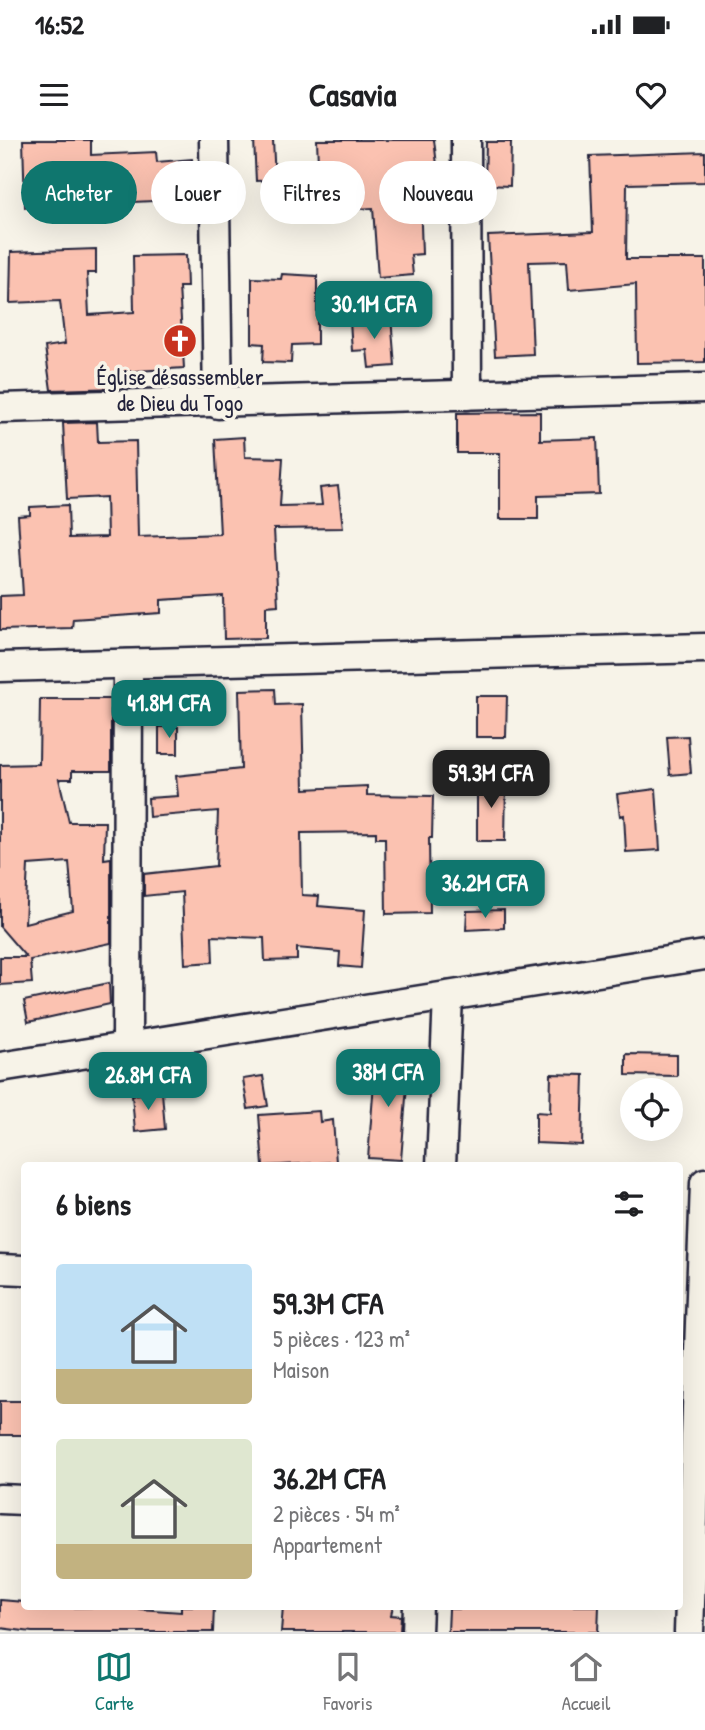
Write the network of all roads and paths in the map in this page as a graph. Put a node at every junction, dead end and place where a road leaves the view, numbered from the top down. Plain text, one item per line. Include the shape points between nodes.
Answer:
1 (214, 140) edge
2 (466, 140) edge
3 (705, 388) edge
4 (467, 395) junction
5 (218, 404) junction
6 (0, 408) edge
7 (705, 648) edge
8 (128, 664) junction
9 (0, 667) edge
10 (705, 956) edge
11 (448, 996) junction
12 (127, 1046) junction
13 (0, 1067) edge
14 (441, 1162) edge
15 (705, 1183) edge
16 (0, 1269) edge
17 (21, 1270) edge
18 (0, 1499) edge
19 (21, 1500) edge
20 (418, 1610) edge
21 (416, 1632) edge
22 (689, 1632) edge

1 - 5 street
2 - 4 street
3 - 4 street
4 - 5 street
5 - 6 street
7 - 8 street
8 - 9 street
8 - 12 street
10 - 11 street
11 - 12 street
11 - 14 street
12 - 13 street
15 - 22 street
16 - 17 street
18 - 19 street
20 - 21 street

